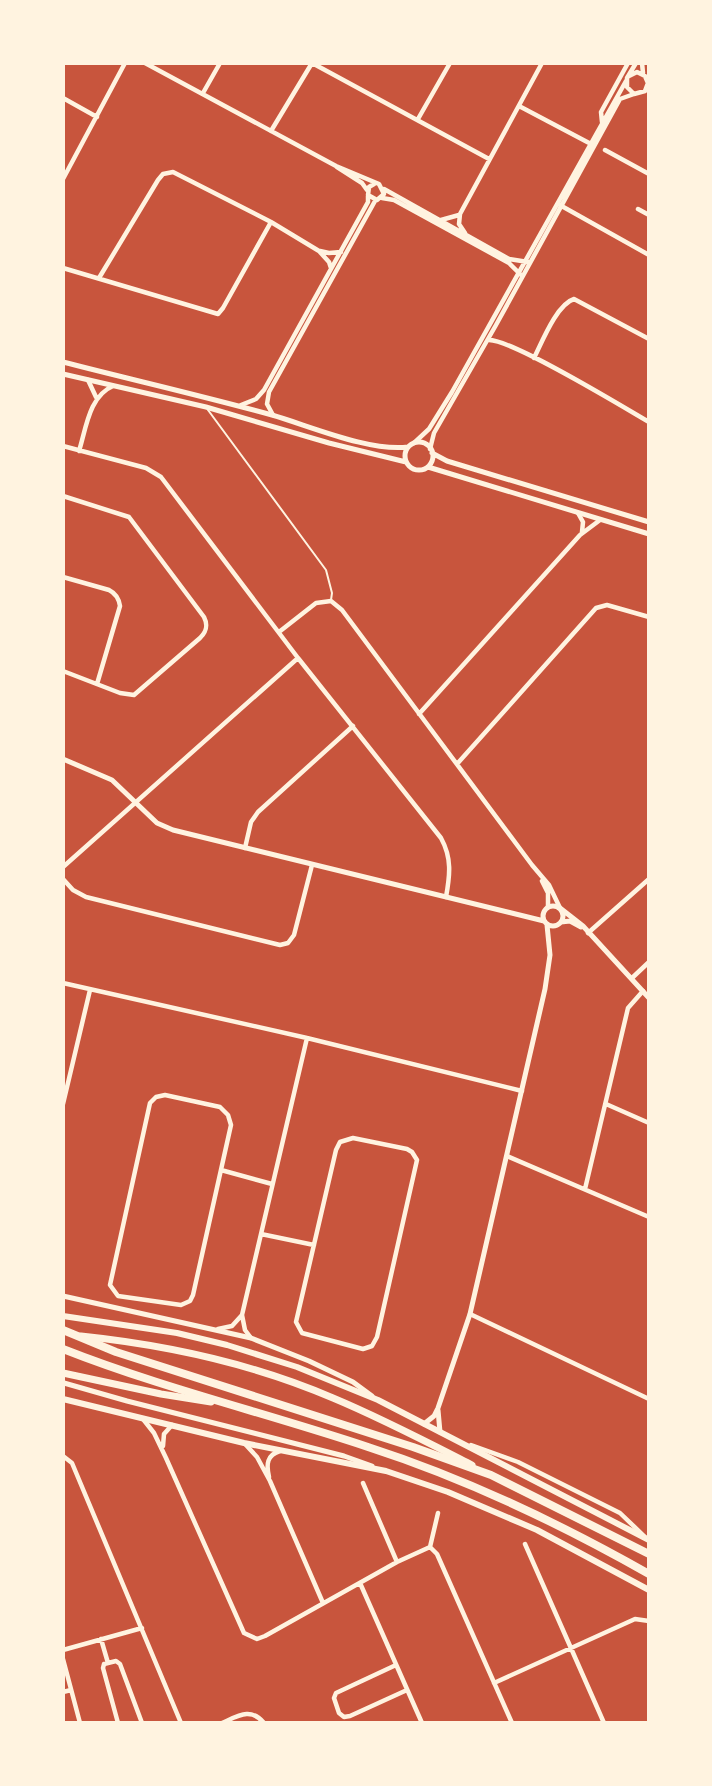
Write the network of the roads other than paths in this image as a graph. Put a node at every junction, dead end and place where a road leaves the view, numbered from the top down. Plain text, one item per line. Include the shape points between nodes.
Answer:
1 (125, 63) edge
2 (145, 63) edge
3 (220, 63) edge
4 (312, 63) edge
5 (450, 63) edge
6 (542, 63) edge
7 (628, 63) edge
8 (636, 63) edge
9 (642, 63) edge
10 (643, 74) junction
11 (628, 78) junction
12 (648, 81) edge
13 (203, 93) junction
14 (637, 94) junction
15 (649, 94) edge
16 (63, 98) edge
17 (519, 106) junction
18 (97, 117) junction
19 (418, 119) junction
20 (602, 123) junction
21 (271, 131) junction
22 (591, 144) junction
23 (605, 150) dead end
24 (489, 159) junction
25 (336, 166) junction
26 (649, 174) edge
27 (63, 179) edge
28 (374, 184) junction
29 (383, 188) junction
30 (368, 193) junction
31 (379, 199) junction
32 (559, 205) junction
33 (638, 209) dead end
34 (460, 214) junction
35 (649, 215) edge
36 (441, 220) junction
37 (271, 222) junction
38 (465, 233) junction
39 (319, 251) junction
40 (341, 252) junction
41 (649, 255) edge
42 (528, 262) junction
43 (63, 268) edge
44 (331, 268) junction
45 (520, 275) junction
46 (99, 278) junction
47 (496, 326) junction
48 (649, 340) edge
49 (486, 344) junction
50 (511, 346) junction
51 (534, 358) junction
52 (63, 362) edge
53 (63, 374) edge
54 (88, 379) junction
55 (114, 386) junction
56 (96, 398) junction
57 (236, 406) junction
58 (206, 407) junction
59 (273, 416) junction
60 (649, 422) edge
61 (411, 445) junction
62 (63, 446) edge
63 (79, 451) junction
64 (431, 451) junction
65 (406, 462) junction
66 (428, 467) junction
67 (63, 496) edge
68 (578, 513) junction
69 (600, 520) junction
70 (649, 522) edge
71 (649, 534) edge
72 (580, 535) junction
73 (63, 577) edge
74 (331, 601) junction
75 (649, 617) edge
76 (279, 632) junction
77 (299, 658) junction
78 (63, 671) edge
79 (97, 684) junction
80 (419, 714) junction
81 (353, 726) junction
82 (63, 760) edge
83 (457, 764) junction
84 (134, 802) junction
85 (245, 849) junction
86 (312, 865) junction
87 (63, 867) edge
88 (541, 877) junction
89 (63, 879) edge
90 (649, 879) edge
91 (446, 898) junction
92 (546, 908) junction
93 (560, 908) junction
94 (519, 914) junction
95 (545, 923) junction
96 (560, 923) junction
97 (588, 932) junction
98 (550, 949) junction
99 (649, 962) edge
100 (632, 978) junction
101 (63, 984) edge
102 (90, 990) junction
103 (643, 991) junction
104 (649, 998) edge
105 (307, 1038) junction
106 (522, 1091) junction
107 (63, 1104) edge
108 (606, 1104) junction
109 (649, 1123) edge
110 (508, 1156) junction
111 (221, 1170) junction
112 (272, 1184) junction
113 (585, 1189) junction
114 (649, 1217) edge
115 (261, 1234) junction
116 (314, 1245) junction
117 (63, 1296) edge
118 (470, 1314) junction
119 (242, 1315) junction
120 (63, 1316) edge
121 (218, 1329) junction
122 (63, 1332) edge
123 (251, 1338) junction
124 (63, 1349) edge
125 (63, 1373) edge
126 (64, 1383) edge
127 (63, 1399) edge
128 (649, 1399) edge
129 (377, 1400) junction
130 (226, 1404) junction
131 (438, 1408) junction
132 (143, 1419) junction
133 (424, 1424) junction
134 (172, 1425) junction
135 (440, 1432) junction
136 (244, 1443) junction
137 (281, 1451) junction
138 (63, 1456) edge
139 (166, 1458) junction
140 (386, 1471) junction
141 (491, 1475) junction
142 (270, 1481) junction
143 (363, 1482) dead end
144 (438, 1513) dead end
145 (647, 1538) edge
146 (524, 1544) dead end
147 (430, 1547) junction
148 (649, 1554) edge
149 (397, 1562) junction
150 (649, 1574) edge
151 (360, 1583) junction
152 (649, 1590) edge
153 (323, 1604) junction
154 (649, 1621) edge
155 (142, 1628) junction
156 (101, 1640) junction
157 (571, 1648) junction
158 (63, 1650) edge
159 (63, 1659) edge
160 (108, 1663) junction
161 (396, 1665) junction
162 (494, 1683) junction
163 (71, 1690) junction
164 (407, 1690) junction
165 (63, 1692) edge
166 (80, 1723) edge
167 (118, 1723) edge
168 (142, 1723) edge
169 (181, 1723) edge
170 (222, 1723) edge
171 (264, 1723) edge
172 (422, 1723) edge
173 (512, 1723) edge
174 (604, 1723) edge

1 - 18 street
2 - 13 street
3 - 13 street
4 - 19 street
4 - 21 street
5 - 19 street
6 - 17 street
7 - 20 street via 601,113
8 - 11 street
9 - 10 street
10 - 11 street
10 - 12 street
11 - 14 street via 628,89
11 - 20 street
12 - 14 street via 646,89
13 - 21 street
14 - 15 street
14 - 32 street via 620,99
16 - 18 street
17 - 22 street
17 - 24 street
18 - 27 street
19 - 24 street
20 - 22 street
21 - 25 street
22 - 32 street
23 - 26 street
24 - 34 street
25 - 28 street
25 - 30 street via 362,183
28 - 29 street
28 - 30 street
29 - 31 street
29 - 36 street
30 - 31 street
30 - 40 street via 368,202
31 - 45 street via 394,200 509,263
31 - 59 street via 269,391 267,404
32 - 41 street
32 - 42 street
33 - 35 street
34 - 36 street
34 - 38 street via 459,224
36 - 38 street
37 - 39 street
37 - 46 street via 218,314
37 - 46 street via 178,172 168,172 158,180
38 - 42 street via 509,259
39 - 40 street
39 - 44 street
40 - 44 street
42 - 45 street
43 - 46 street
44 - 57 street via 264,390 252,402
45 - 47 street
45 - 61 street via 440,412 424,436
47 - 49 street
47 - 50 street via 495,336
48 - 51 street via 574,299 560,309
49 - 50 street via 493,340
49 - 64 street via 434,433
50 - 51 street
51 - 60 street
52 - 57 street
53 - 54 street
54 - 55 street
54 - 56 street
55 - 56 street
55 - 58 street
56 - 63 street
57 - 59 street
58 - 65 street
58 - 74 lane via 326,570
59 - 61 street via 371,443 397,448
61 - 64 street via 423,443
61 - 65 street
62 - 63 street
63 - 76 street via 146,468 161,477
64 - 66 street
64 - 70 street via 456,464
65 - 66 street via 414,470
66 - 68 street
67 - 79 street via 130,517 207,624 204,634 134,695
68 - 69 street
68 - 72 street via 583,522
69 - 71 street
69 - 72 street
72 - 80 street
73 - 79 street via 109,590 119,602
74 - 76 street via 316,603
74 - 80 street
75 - 83 street via 607,605 596,608
76 - 77 street
77 - 81 street
77 - 84 street
78 - 79 street
80 - 83 street
81 - 85 street via 258,812
81 - 91 street via 446,846 451,866
82 - 84 street via 112,780
83 - 88 street
84 - 85 street via 166,827
84 - 87 street
85 - 86 street
86 - 89 street via 294,935 280,945 86,897
86 - 91 street
88 - 92 street via 548,892
88 - 93 street
90 - 97 street
91 - 94 street
92 - 93 street
92 - 94 street
92 - 95 street
93 - 96 street
93 - 97 street
94 - 95 street
95 - 96 street
95 - 98 street
96 - 97 street via 574,923
96 - 98 street
97 - 100 street
98 - 106 street
99 - 100 street
100 - 103 street
101 - 102 street
102 - 105 street
102 - 107 street
103 - 104 street
103 - 108 street via 628,1008
105 - 106 street
105 - 112 street
106 - 110 street
108 - 109 street
108 - 113 street
110 - 113 street
110 - 118 street
111 - 111 street via 231,1125 224,1110 164,1095 152,1099 114,1262 110,1285 114,1293 181,1305 190,1301
111 - 112 street
112 - 115 street
113 - 114 street
115 - 116 street
115 - 119 street
116 - 116 street via 297,1326 306,1334 358,1348 372,1346 416,1166 412,1152 353,1138 340,1142
117 - 121 street
118 - 128 street
118 - 131 street
119 - 121 street via 232,1326
119 - 123 street
120 - 129 main road via 137,1325 239,1348
121 - 123 street
122 - 141 highway
122 - 141 main road via 152,1345 259,1371 332,1397
123 - 129 street via 353,1382
124 - 130 highway
125 - 130 main road
126 - 140 street
127 - 132 main road
129 - 133 main road
130 - 150 highway via 369,1447 473,1485
131 - 133 street
131 - 135 street
132 - 134 main road
132 - 139 street
133 - 135 main road
134 - 136 main road
134 - 139 street via 163,1437
135 - 145 main road
136 - 137 main road
136 - 142 street
137 - 140 main road
137 - 142 street via 267,1462
138 - 155 street via 72,1463
139 - 153 street via 244,1633 257,1639
140 - 152 main road via 526,1525
141 - 148 highway
142 - 153 street
143 - 149 street
144 - 147 street
146 - 157 street
147 - 149 street
147 - 162 street
149 - 151 street
151 - 153 street
151 - 161 street
154 - 157 street via 635,1619
155 - 156 street
155 - 169 street
156 - 158 street
156 - 160 street
157 - 162 street
157 - 174 street
159 - 163 street
160 - 167 street via 103,1668
160 - 168 street via 119,1663
161 - 164 street
161 - 164 street via 336,1693 339,1713 349,1716
162 - 173 street
163 - 165 street
163 - 166 street
164 - 172 street
170 - 171 street via 249,1713

